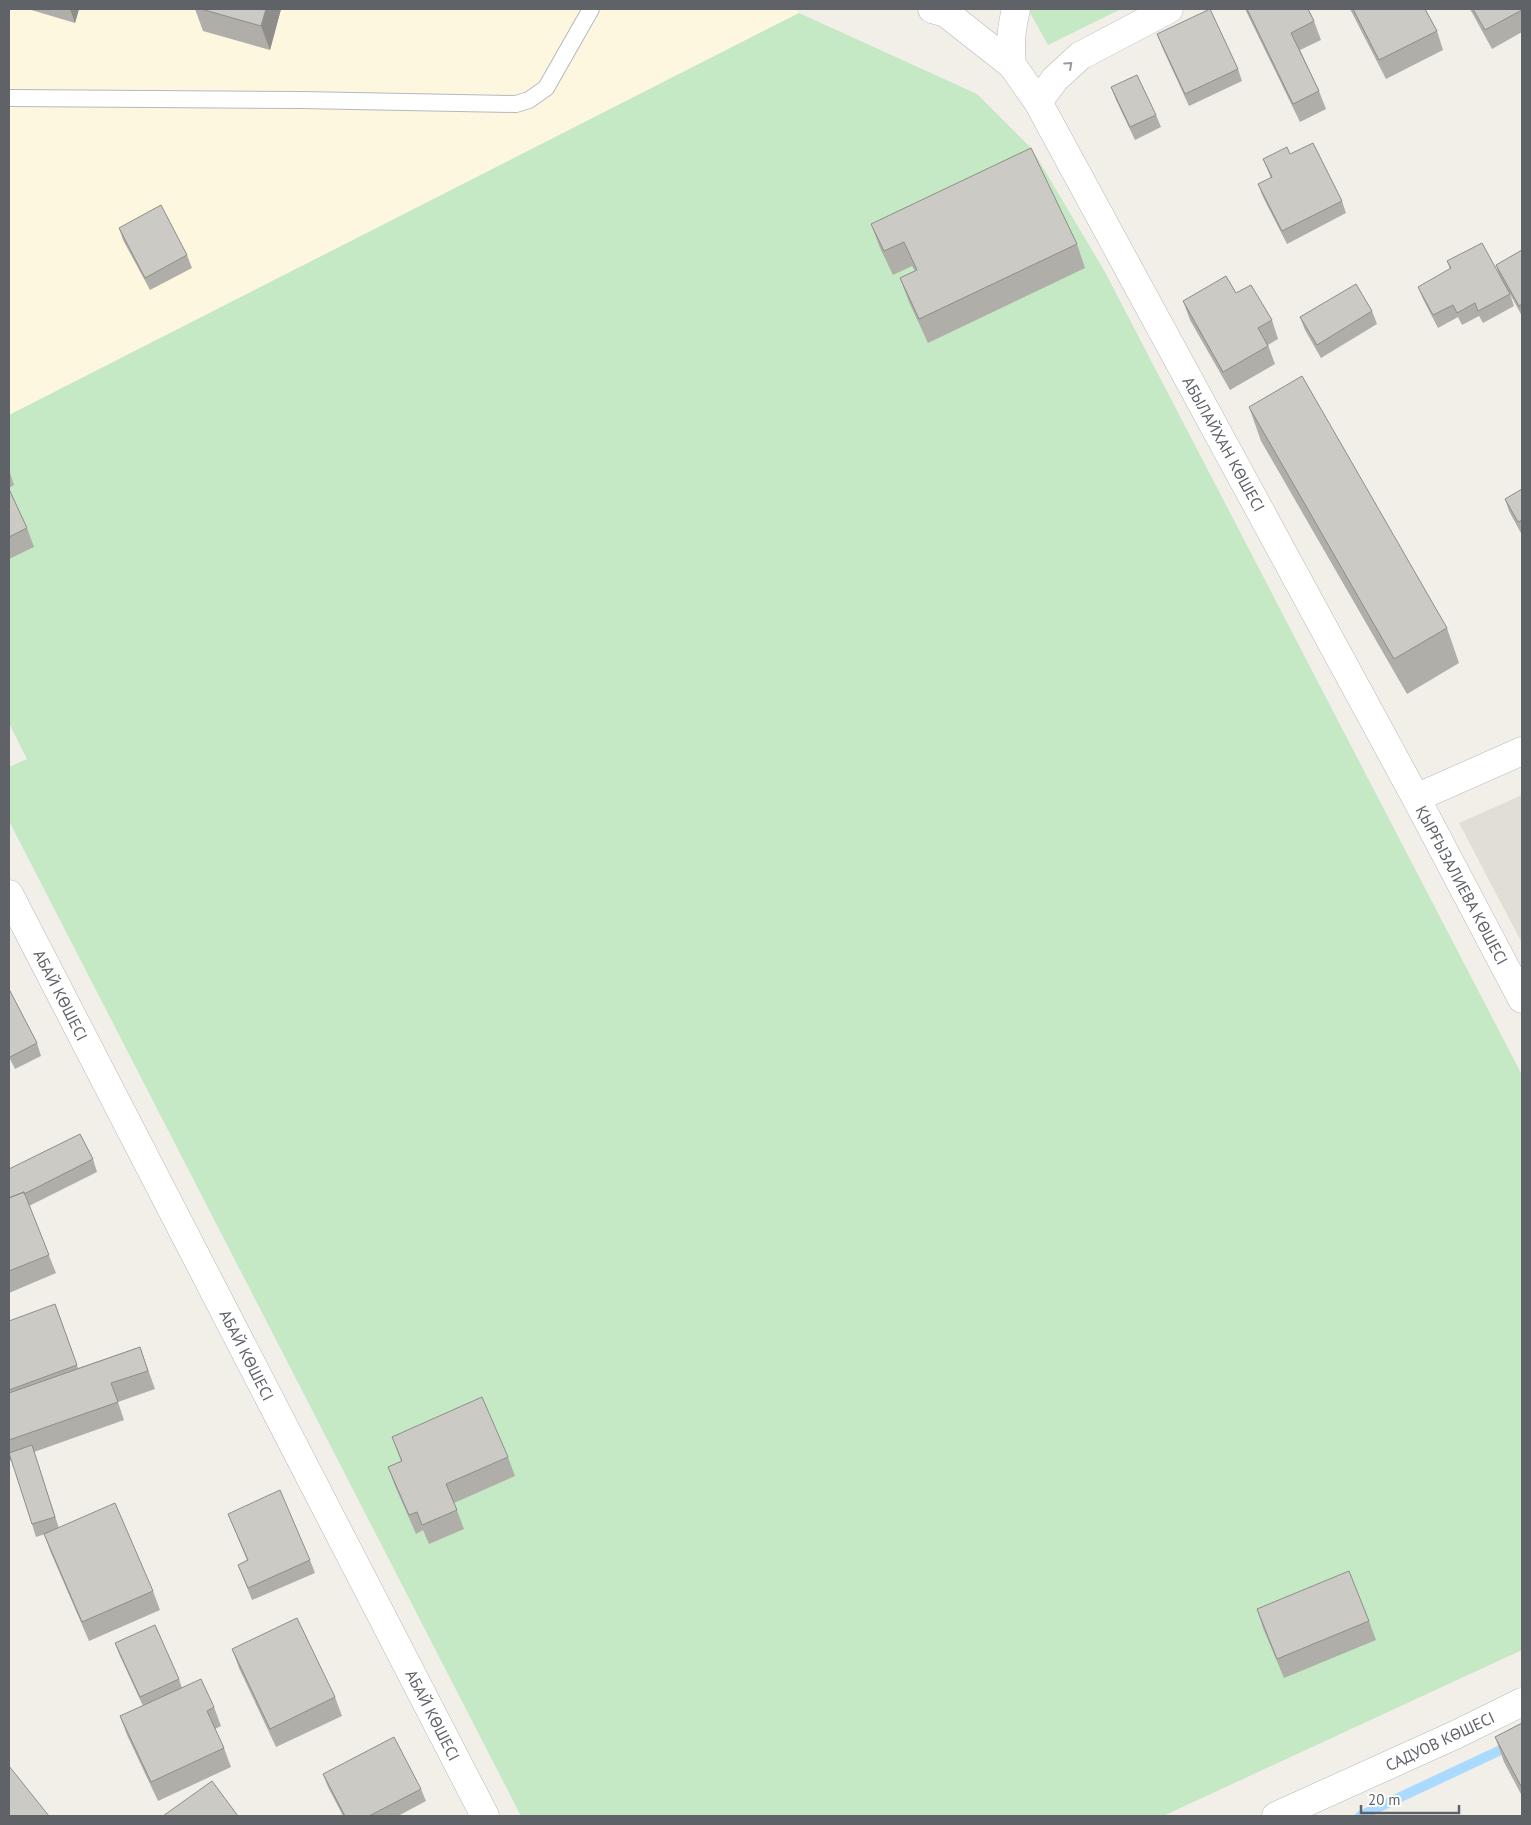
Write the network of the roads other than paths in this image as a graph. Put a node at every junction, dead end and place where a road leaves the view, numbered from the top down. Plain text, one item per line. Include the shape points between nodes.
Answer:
1 (591, 9) edge
2 (1016, 9) edge
3 (1169, 9) edge
4 (950, 10) edge
5 (1012, 66) junction
6 (9, 98) edge
7 (1038, 102) junction
8 (1522, 751) edge
9 (1416, 798) junction
10 (9, 894) edge
11 (1522, 999) edge
12 (1522, 1702) edge
13 (485, 1816) edge
14 (1276, 1816) edge

1 - 6 lane via 546,88 529,100 516,104
2 - 5 street via 1010,41
7 -> 3 street via 1055,79 1080,56
4 - 5 street, АБЫЛАЙХАН КӨШЕСІ
5 - 7 street, АБЫЛАЙХАН КӨШЕСІ
7 - 9 street, АБЫЛАЙХАН КӨШЕСІ
8 - 9 street
9 - 11 street, ҚЫРҒЫЗАЛИЕВА КӨШЕСІ
10 - 13 street, АБАЙ КӨШЕСІ
12 - 14 street, САДУОВ КӨШЕСІ

